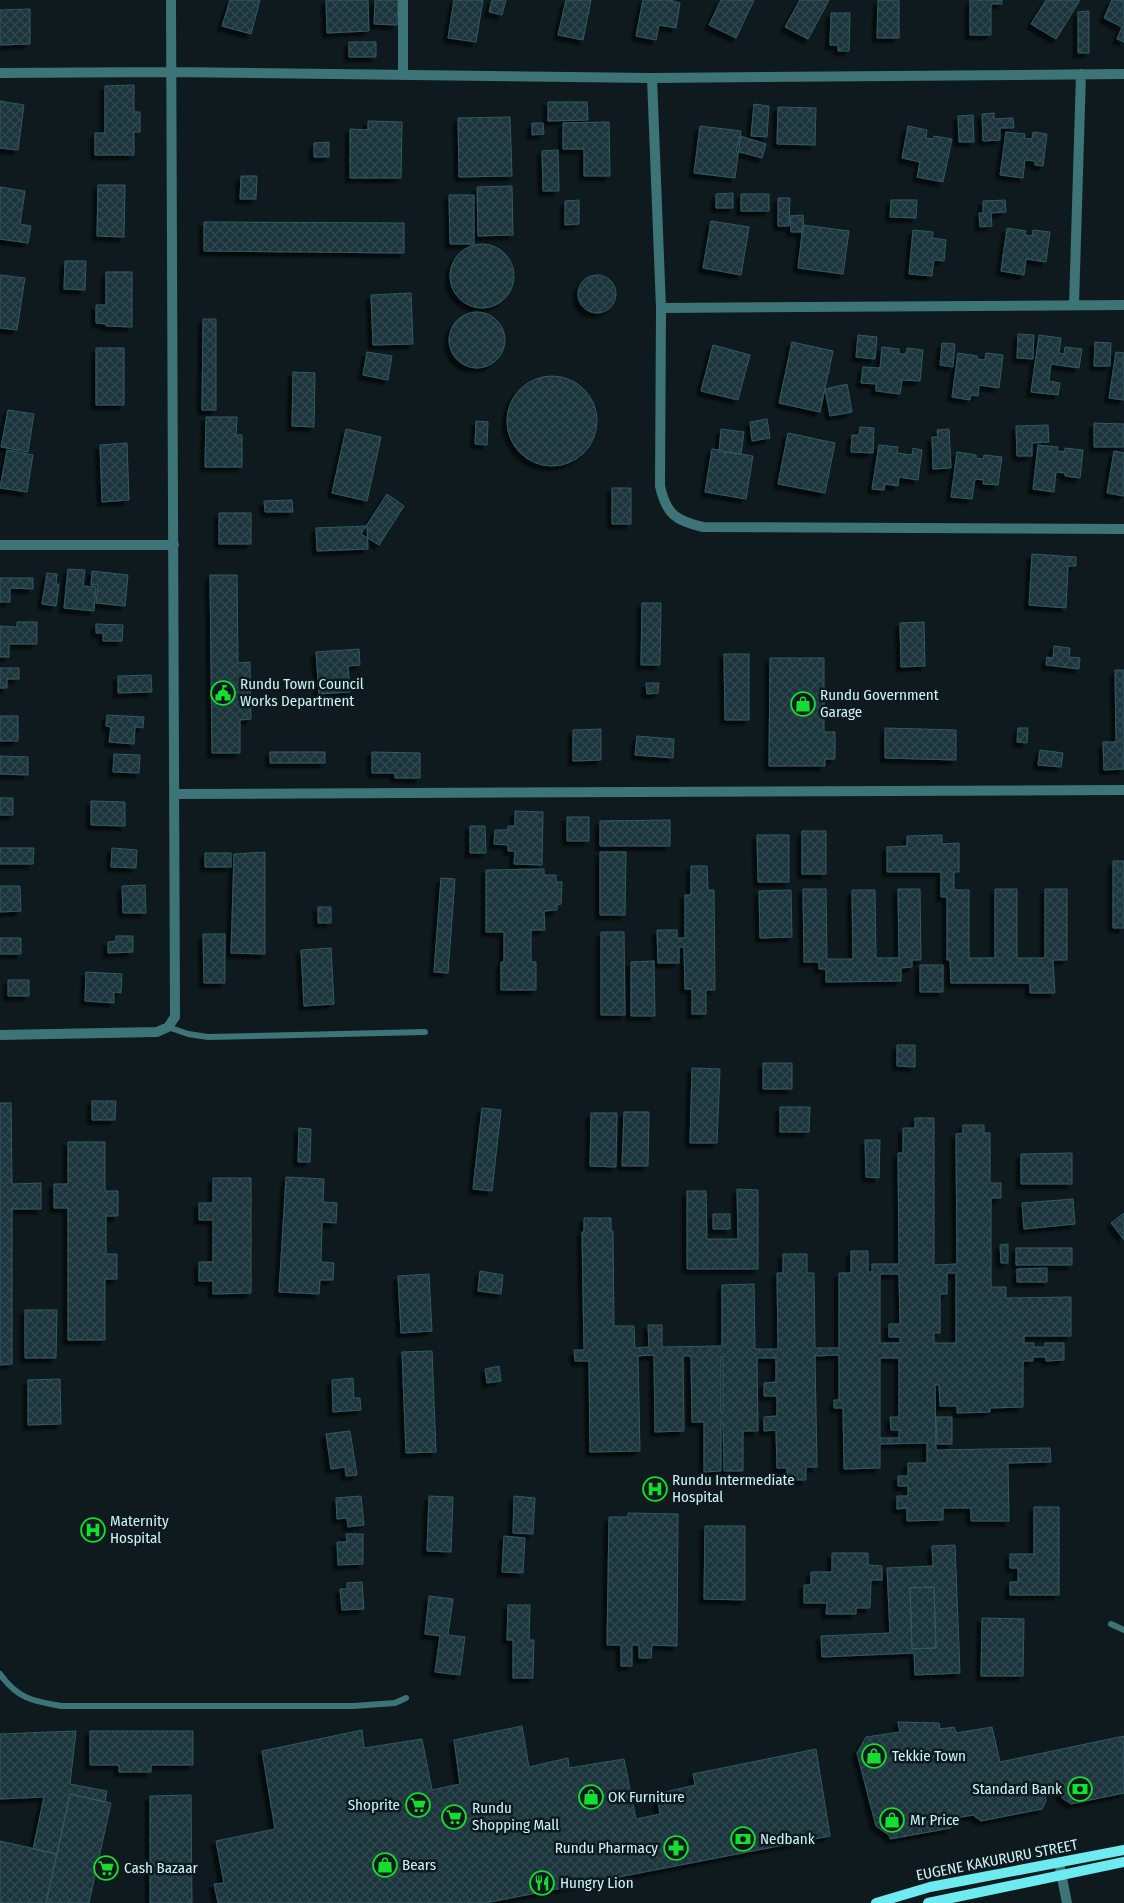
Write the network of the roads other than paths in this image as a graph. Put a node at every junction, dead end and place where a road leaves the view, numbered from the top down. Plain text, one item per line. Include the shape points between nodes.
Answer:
1 (171, 0) edge
2 (403, 0) edge
3 (171, 72) junction
4 (0, 73) edge
5 (1081, 74) junction
6 (1124, 74) edge
7 (403, 75) junction
8 (652, 78) junction
9 (1074, 305) junction
10 (1124, 305) edge
11 (661, 308) junction
12 (1124, 529) edge
13 (0, 545) edge
14 (174, 545) junction
15 (1124, 790) edge
16 (175, 794) junction
17 (168, 1027) junction
18 (425, 1032) dead end
19 (0, 1035) edge
20 (1112, 1624) dead end
21 (1124, 1630) edge
22 (0, 1674) edge
23 (406, 1698) dead end
24 (1124, 1850) edge
25 (1124, 1862) edge
26 (1059, 1863) junction
27 (1062, 1876) junction
28 (876, 1903) edge
29 (928, 1903) edge
30 (1067, 1903) edge

1 - 3 street
2 - 7 street
3 - 4 street
3 - 7 street
3 - 14 street
5 - 6 street
5 - 8 street
5 - 9 street
7 - 8 street
8 - 11 street
9 - 10 street
9 - 11 street
11 - 12 street via 660,486 663,502 684,523 703,527
13 - 14 street
14 - 16 street
15 - 16 street
16 - 17 street via 176,1017
17 - 18 lane via 208,1037
17 - 19 street via 157,1032
20 - 21 lane
22 - 23 lane via 10,1688 32,1701 61,1706 353,1706 394,1703
24 - 26 main road, EUGENE KAKURURU STREET
25 - 27 main road, EUGENE KAKURURU STREET
26 - 27 street
26 - 28 main road, EUGENE KAKURURU STREET via 930,1887
27 - 29 main road, EUGENE KAKURURU STREET
27 - 30 street

